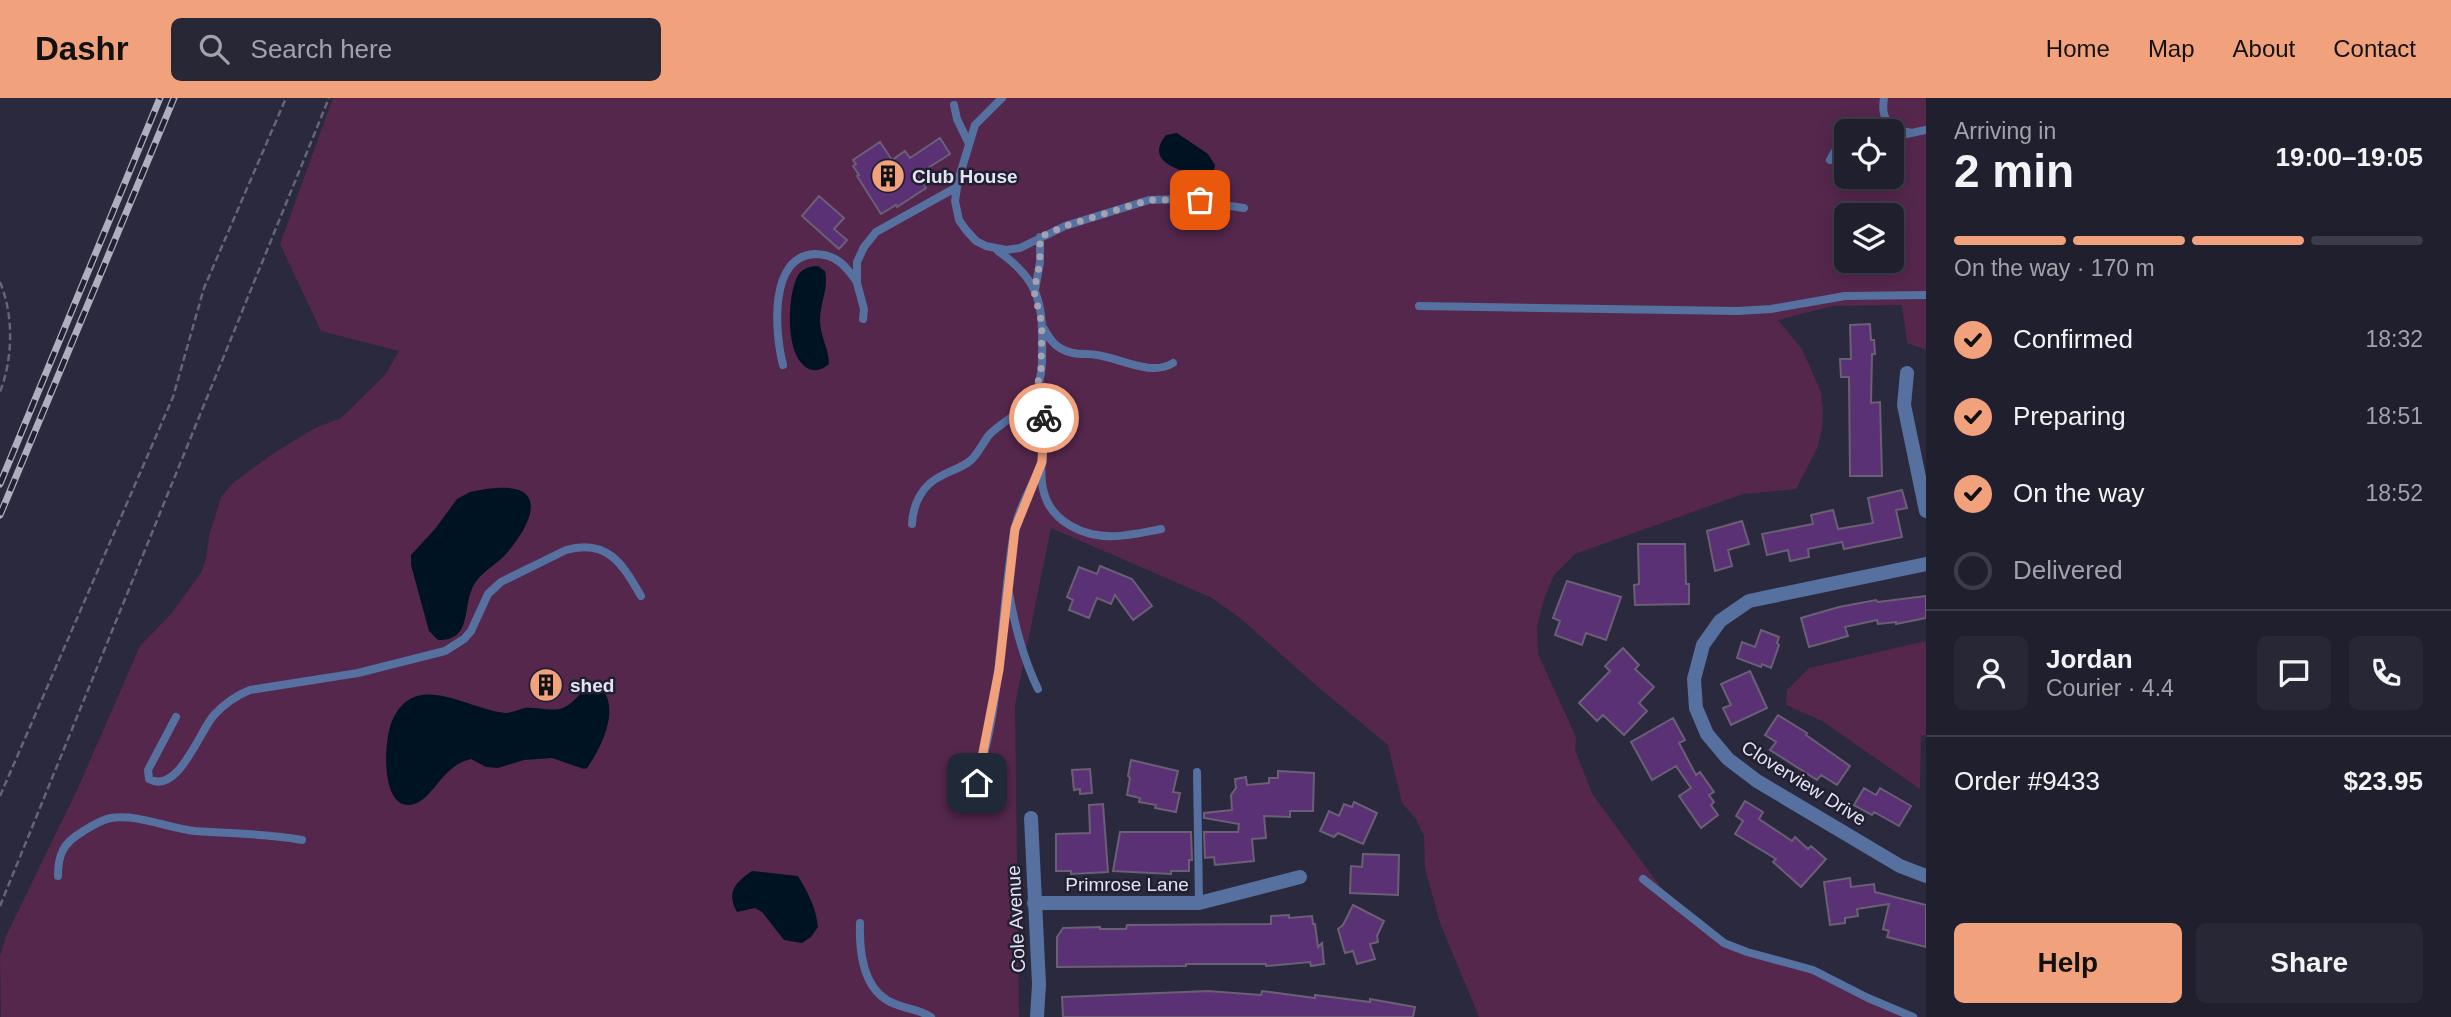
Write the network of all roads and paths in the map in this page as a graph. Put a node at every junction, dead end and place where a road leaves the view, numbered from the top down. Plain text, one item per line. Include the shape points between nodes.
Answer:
1 (286, 98) edge
2 (328, 98) edge
3 (1002, 98) edge
4 (1884, 98) edge
5 (954, 105) dead end
6 (1926, 130) edge
7 (1912, 133) junction
8 (1904, 135) edge
9 (969, 144) junction
10 (1834, 152) edge
11 (1829, 160) dead end
12 (957, 187) junction
13 (1244, 208) dead end
14 (1040, 237) junction
15 (995, 249) junction
16 (0, 282) edge
17 (857, 283) junction
18 (1034, 291) junction
19 (1926, 295) edge
20 (1419, 306) dead end
21 (863, 319) dead end
22 (1042, 324) junction
23 (1173, 363) dead end
24 (783, 365) dead end
25 (1907, 373) dead end
26 (1038, 382) junction
27 (0, 392) edge
28 (1042, 462) junction
29 (1926, 511) edge
30 (912, 524) dead end
31 (1161, 529) dead end
32 (1926, 564) edge
33 (1008, 583) junction
34 (641, 596) dead end
35 (1038, 689) dead end
36 (176, 717) dead end
37 (1197, 772) dead end
38 (0, 796) edge
39 (966, 806) dead end
40 (1031, 818) dead end
41 (302, 840) dead end
42 (58, 876) dead end
43 (1926, 876) edge
44 (1300, 877) dead end
45 (1643, 879) dead end
46 (1034, 903) junction
47 (1199, 903) junction
48 (0, 906) edge
49 (860, 923) dead end
50 (932, 1017) edge
51 (1037, 1017) edge
52 (1913, 1017) edge

1 - 38 path via 204,288 173,397
2 - 48 path
3 - 9 lane via 975,125
4 - 7 lane via 1884,118 1890,126
5 - 9 lane
6 - 7 lane
7 - 8 lane
9 - 12 lane
10 - 11 lane
12 - 15 lane via 959,220 976,241
12 - 17 lane via 876,232 857,262
13 - 14 lane via 1181,199 1149,200
14 - 15 lane via 1020,248
14 - 18 lane
15 - 18 lane via 1023,271
16 - 27 path via 7,299 9,347
17 - 21 lane
17 - 24 lane via 835,257 805,255 793,261 782,283 777,318
18 - 22 lane
19 - 20 lane via 1844,296 1738,311
22 - 23 lane via 1054,345 1067,352 1139,365
22 - 26 lane
25 - 29 street via 1904,405
26 - 28 lane via 1044,427
26 - 30 lane via 1026,404 990,435 972,459 924,489
28 - 31 lane via 1046,502 1079,531 1104,538
28 - 33 lane via 1015,529
32 - 43 street, Cloverview Drive via 1749,601 1720,621 1703,645 1694,679 1696,708 1707,734 1728,759 1900,866
33 - 35 lane via 1015,628
33 - 39 lane via 987,738 977,783
34 - 36 lane via 612,556 589,548 566,550 500,582 488,594 471,631 445,650 358,673 238,694 212,717 179,770 169,780 155,782 148,771
37 - 47 lane
40 - 46 street, Cole Avenue
41 - 42 lane via 109,818 64,846
44 - 47 street, Primrose Lane
45 - 52 lane via 1724,943 1813,970
46 - 47 street, Primrose Lane
46 - 51 street, Cole Avenue
49 - 50 lane via 862,957 872,986 892,1003

